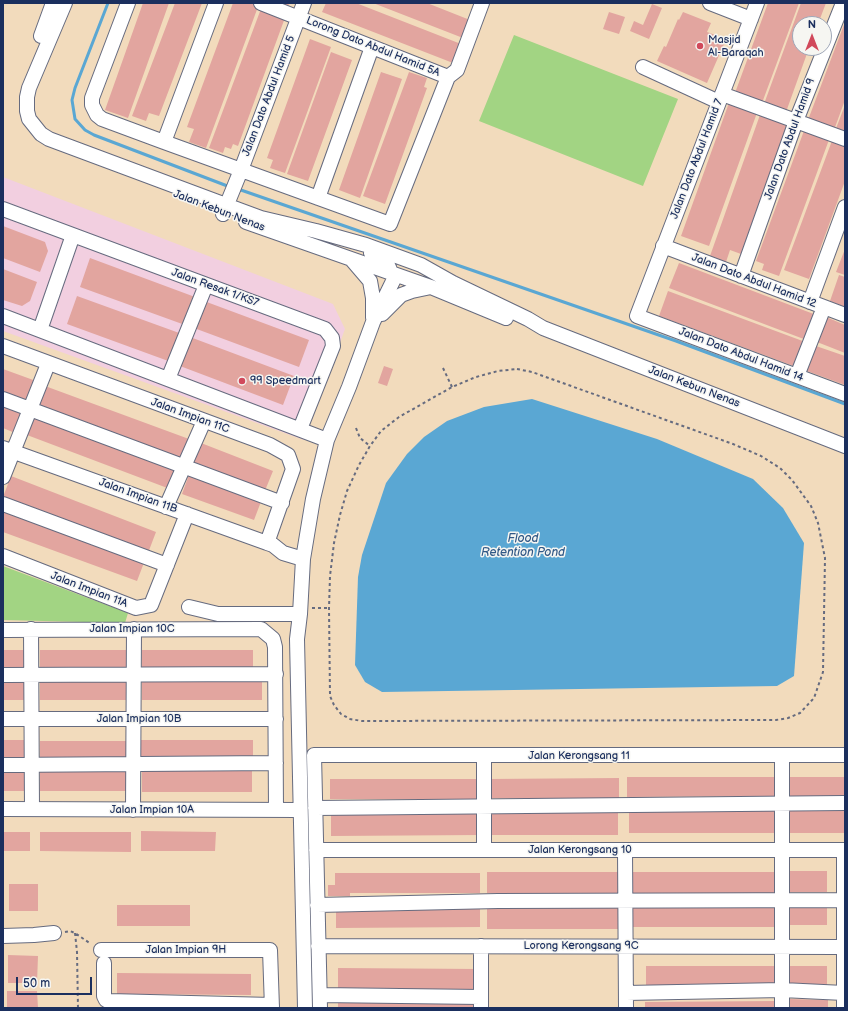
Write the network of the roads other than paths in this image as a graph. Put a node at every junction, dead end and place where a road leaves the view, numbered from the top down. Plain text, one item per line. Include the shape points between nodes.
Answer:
1 (53, 3) edge
2 (65, 3) edge
3 (128, 3) edge
4 (216, 3) edge
5 (261, 3) edge
6 (304, 3) edge
7 (482, 3) edge
8 (710, 3) edge
9 (757, 3) edge
10 (842, 3) edge
11 (299, 18) junction
12 (751, 19) junction
13 (372, 47) junction
14 (643, 67) dead end
15 (448, 77) junction
16 (720, 98) junction
17 (796, 121) junction
18 (845, 139) edge
19 (164, 142) junction
20 (241, 170) junction
21 (234, 187) junction
22 (318, 198) junction
23 (210, 199) junction
24 (845, 208) edge
25 (3, 210) edge
26 (225, 210) junction
27 (242, 211) junction
28 (840, 234) edge
29 (73, 235) junction
30 (351, 241) junction
31 (663, 246) junction
32 (352, 260) junction
33 (392, 273) junction
34 (741, 276) junction
35 (453, 283) junction
36 (206, 285) junction
37 (431, 287) junction
38 (810, 302) junction
39 (824, 307) junction
40 (845, 315) edge
41 (3, 316) edge
42 (637, 316) joint
43 (373, 322) junction
44 (543, 328) junction
45 (40, 330) junction
46 (3, 346) edge
47 (48, 364) junction
48 (797, 376) junction
49 (168, 379) junction
50 (845, 394) edge
51 (3, 399) edge
52 (30, 409) junction
53 (204, 421) junction
54 (300, 429) junction
55 (327, 440) junction
56 (845, 446) edge
57 (8, 450) edge
58 (184, 466) junction
59 (3, 477) edge
60 (282, 503) junction
61 (3, 504) edge
62 (166, 506) junction
63 (187, 514) junction
64 (270, 544) junction
65 (303, 555) junction
66 (3, 556) edge
67 (167, 565) junction
68 (189, 607) dead end
69 (300, 611) junction
70 (134, 629) junction
71 (3, 630) edge
72 (31, 630) junction
73 (276, 674) junction
74 (3, 675) edge
75 (31, 675) junction
76 (133, 675) junction
77 (3, 719) edge
78 (31, 719) junction
79 (133, 719) junction
80 (276, 719) junction
81 (782, 755) junction
82 (845, 755) edge
83 (484, 756) junction
84 (276, 763) junction
85 (133, 764) junction
86 (3, 765) edge
87 (32, 765) junction
88 (782, 803) junction
89 (845, 803) edge
90 (484, 806) junction
91 (315, 808) junction
92 (3, 809) edge
93 (32, 809) junction
94 (133, 810) junction
95 (276, 810) junction
96 (300, 810) junction
97 (316, 850) junction
98 (484, 850) junction
99 (625, 850) junction
100 (782, 850) junction
101 (845, 850) edge
102 (782, 900) junction
103 (844, 900) edge
104 (626, 901) junction
105 (317, 905) junction
106 (54, 933) road end
107 (3, 936) edge
108 (844, 942) edge
109 (318, 946) junction
110 (481, 946) junction
111 (626, 947) junction
112 (782, 947) junction
113 (782, 990) junction
114 (626, 993) junction
115 (844, 993) edge
116 (320, 1001) edge
117 (481, 1002) edge
118 (180, 1005) edge
119 (272, 1006) edge
120 (305, 1008) edge
121 (626, 1008) edge
122 (782, 1008) edge
123 (844, 1008) edge

1 - 26 street, Jalan Kebun Nenas via 19,100 18,111 25,129 42,143
2 - 23 street, Jalan Kebun Nenas via 29,88 29,119 41,134 49,139
3 - 19 street via 92,98 93,110 102,119
4 - 19 street
5 - 11 street, Lorong Dato Abdul Hamid 5A
6 - 11 street, Jalan Dato Abdul Hamid 5
7 - 15 street via 457,70
8 - 12 street
9 - 12 street, Jalan Dato Abdul Hamid 7
10 - 17 street, Jalan Dato Abdul Hamid 9
11 - 13 street, Lorong Dato Abdul Hamid 5A
11 - 20 street, Jalan Dato Abdul Hamid 5
12 - 16 street, Jalan Dato Abdul Hamid 7
13 - 15 street, Lorong Dato Abdul Hamid 5A
13 - 22 street
14 - 16 street
15 - 22 street via 390,224
16 - 17 street
16 - 31 street, Jalan Dato Abdul Hamid 7
17 - 18 street
17 - 34 street, Jalan Dato Abdul Hamid 9
19 - 20 street
20 - 21 street, Jalan Dato Abdul Hamid 5
20 - 22 street
21 - 23 street via 227,196
21 - 26 street, Jalan Dato Abdul Hamid 5
21 - 27 street via 235,199
23 - 26 street, Jalan Kebun Nenas
24 - 28 street
25 - 29 street, Jalan Resak 1/KS7
26 - 27 street, Jalan Kebun Nenas
26 - 32 street, Jalan Kebun Nenas
27 - 30 street, Jalan Kebun Nenas
28 - 38 street
29 - 36 street, Jalan Resak 1/KS7
29 - 45 street
30 - 33 street via 384,261
30 - 35 street, Jalan Kebun Nenas via 421,265
31 - 34 street, Jalan Dato Abdul Hamid 12
31 - 42 street, Jalan Dato Abdul Hamid 7
32 - 33 street, Jalan Kebun Nenas
32 - 43 street via 370,281 373,290
33 - 35 street via 415,271
33 - 37 street, Jalan Kebun Nenas
33 - 43 street via 393,282
34 - 38 street, Jalan Dato Abdul Hamid 12
35 - 44 street, Jalan Kebun Nenas
36 - 49 street
36 - 54 street, Jalan Resak 1/KS7 via 325,329 332,338 333,346
37 - 43 street via 401,295
37 - 44 street, Jalan Kebun Nenas via 524,325
38 - 39 street, Jalan Dato Abdul Hamid 12
39 - 40 street, Jalan Dato Abdul Hamid 12
39 - 48 street
41 - 45 street
42 - 48 street, Jalan Dato Abdul Hamid 14
43 - 55 street
44 - 56 street, Jalan Kebun Nenas
45 - 49 street
46 - 47 street, Jalan Impian 11C
47 - 52 street
47 - 53 street, Jalan Impian 11C
48 - 50 street, Jalan Dato Abdul Hamid 14
49 - 54 street
51 - 52 street
52 - 57 street
52 - 58 street
53 - 58 street
53 - 60 street, Jalan Impian 11C via 270,445 288,455 293,469
54 - 55 street
55 - 65 street
57 - 59 street
57 - 62 street, Jalan Impian 11B
58 - 60 street
58 - 62 street
60 - 64 street, Jalan Impian 11C
61 - 67 street
62 - 63 street, Jalan Impian 11B
63 - 64 street, Jalan Impian 11B
63 - 67 street, Jalan Impian 11A
64 - 65 street, Jalan Impian 11B via 286,545
65 - 69 street
66 - 67 street, Jalan Impian 11A via 136,608 152,605
68 - 69 street via 218,614
69 - 96 street via 297,639
70 - 72 street, Jalan Impian 10C
70 - 73 street, Jalan Impian 10C via 261,629 273,639
70 - 76 street
71 - 72 street, Jalan Impian 10C
72 - 75 street
73 - 76 street
73 - 80 street
74 - 75 street
75 - 76 street
75 - 78 street
76 - 79 street
77 - 78 street, Jalan Impian 10B
78 - 79 street, Jalan Impian 10B
78 - 87 street
79 - 80 street, Jalan Impian 10B
79 - 85 street
80 - 84 street
81 - 82 street, Jalan Kerongsang 11
81 - 83 street, Jalan Kerongsang 11
81 - 88 street
83 - 90 street
83 - 91 street, Jalan Kerongsang 11 via 314,756
84 - 85 street
84 - 95 street
85 - 87 street
85 - 94 street
86 - 87 street
87 - 93 street
88 - 89 street
88 - 90 street
88 - 100 street
90 - 91 street
90 - 98 street
91 - 97 street
92 - 93 street, Jalan Impian 10A
93 - 94 street, Jalan Impian 10A
94 - 95 street, Jalan Impian 10A
95 - 96 street, Jalan Impian 10A
96 - 120 street
97 - 98 street, Jalan Kerongsang 10
97 - 105 street
98 - 99 street, Jalan Kerongsang 10
99 - 100 street, Jalan Kerongsang 10
99 - 104 street
100 - 101 street, Jalan Kerongsang 10
100 - 102 street
101 - 103 street
102 - 103 street
102 - 104 street
102 - 112 street
103 - 108 street
104 - 105 street
104 - 111 street
105 - 109 street
106 - 107 street
108 - 112 street, Lorong Kerongsang 9C
108 - 115 street
109 - 110 street, Lorong Kerongsang 9C
109 - 116 street
110 - 111 street, Lorong Kerongsang 9C
110 - 117 street
111 - 112 street, Lorong Kerongsang 9C
111 - 114 street
112 - 113 street
113 - 114 street
113 - 115 street
113 - 122 street
114 - 121 street
115 - 123 street
116 - 117 street
118 - 119 street
118 - 119 street, Jalan Impian 9H via 106,1000 103,956 270,950

